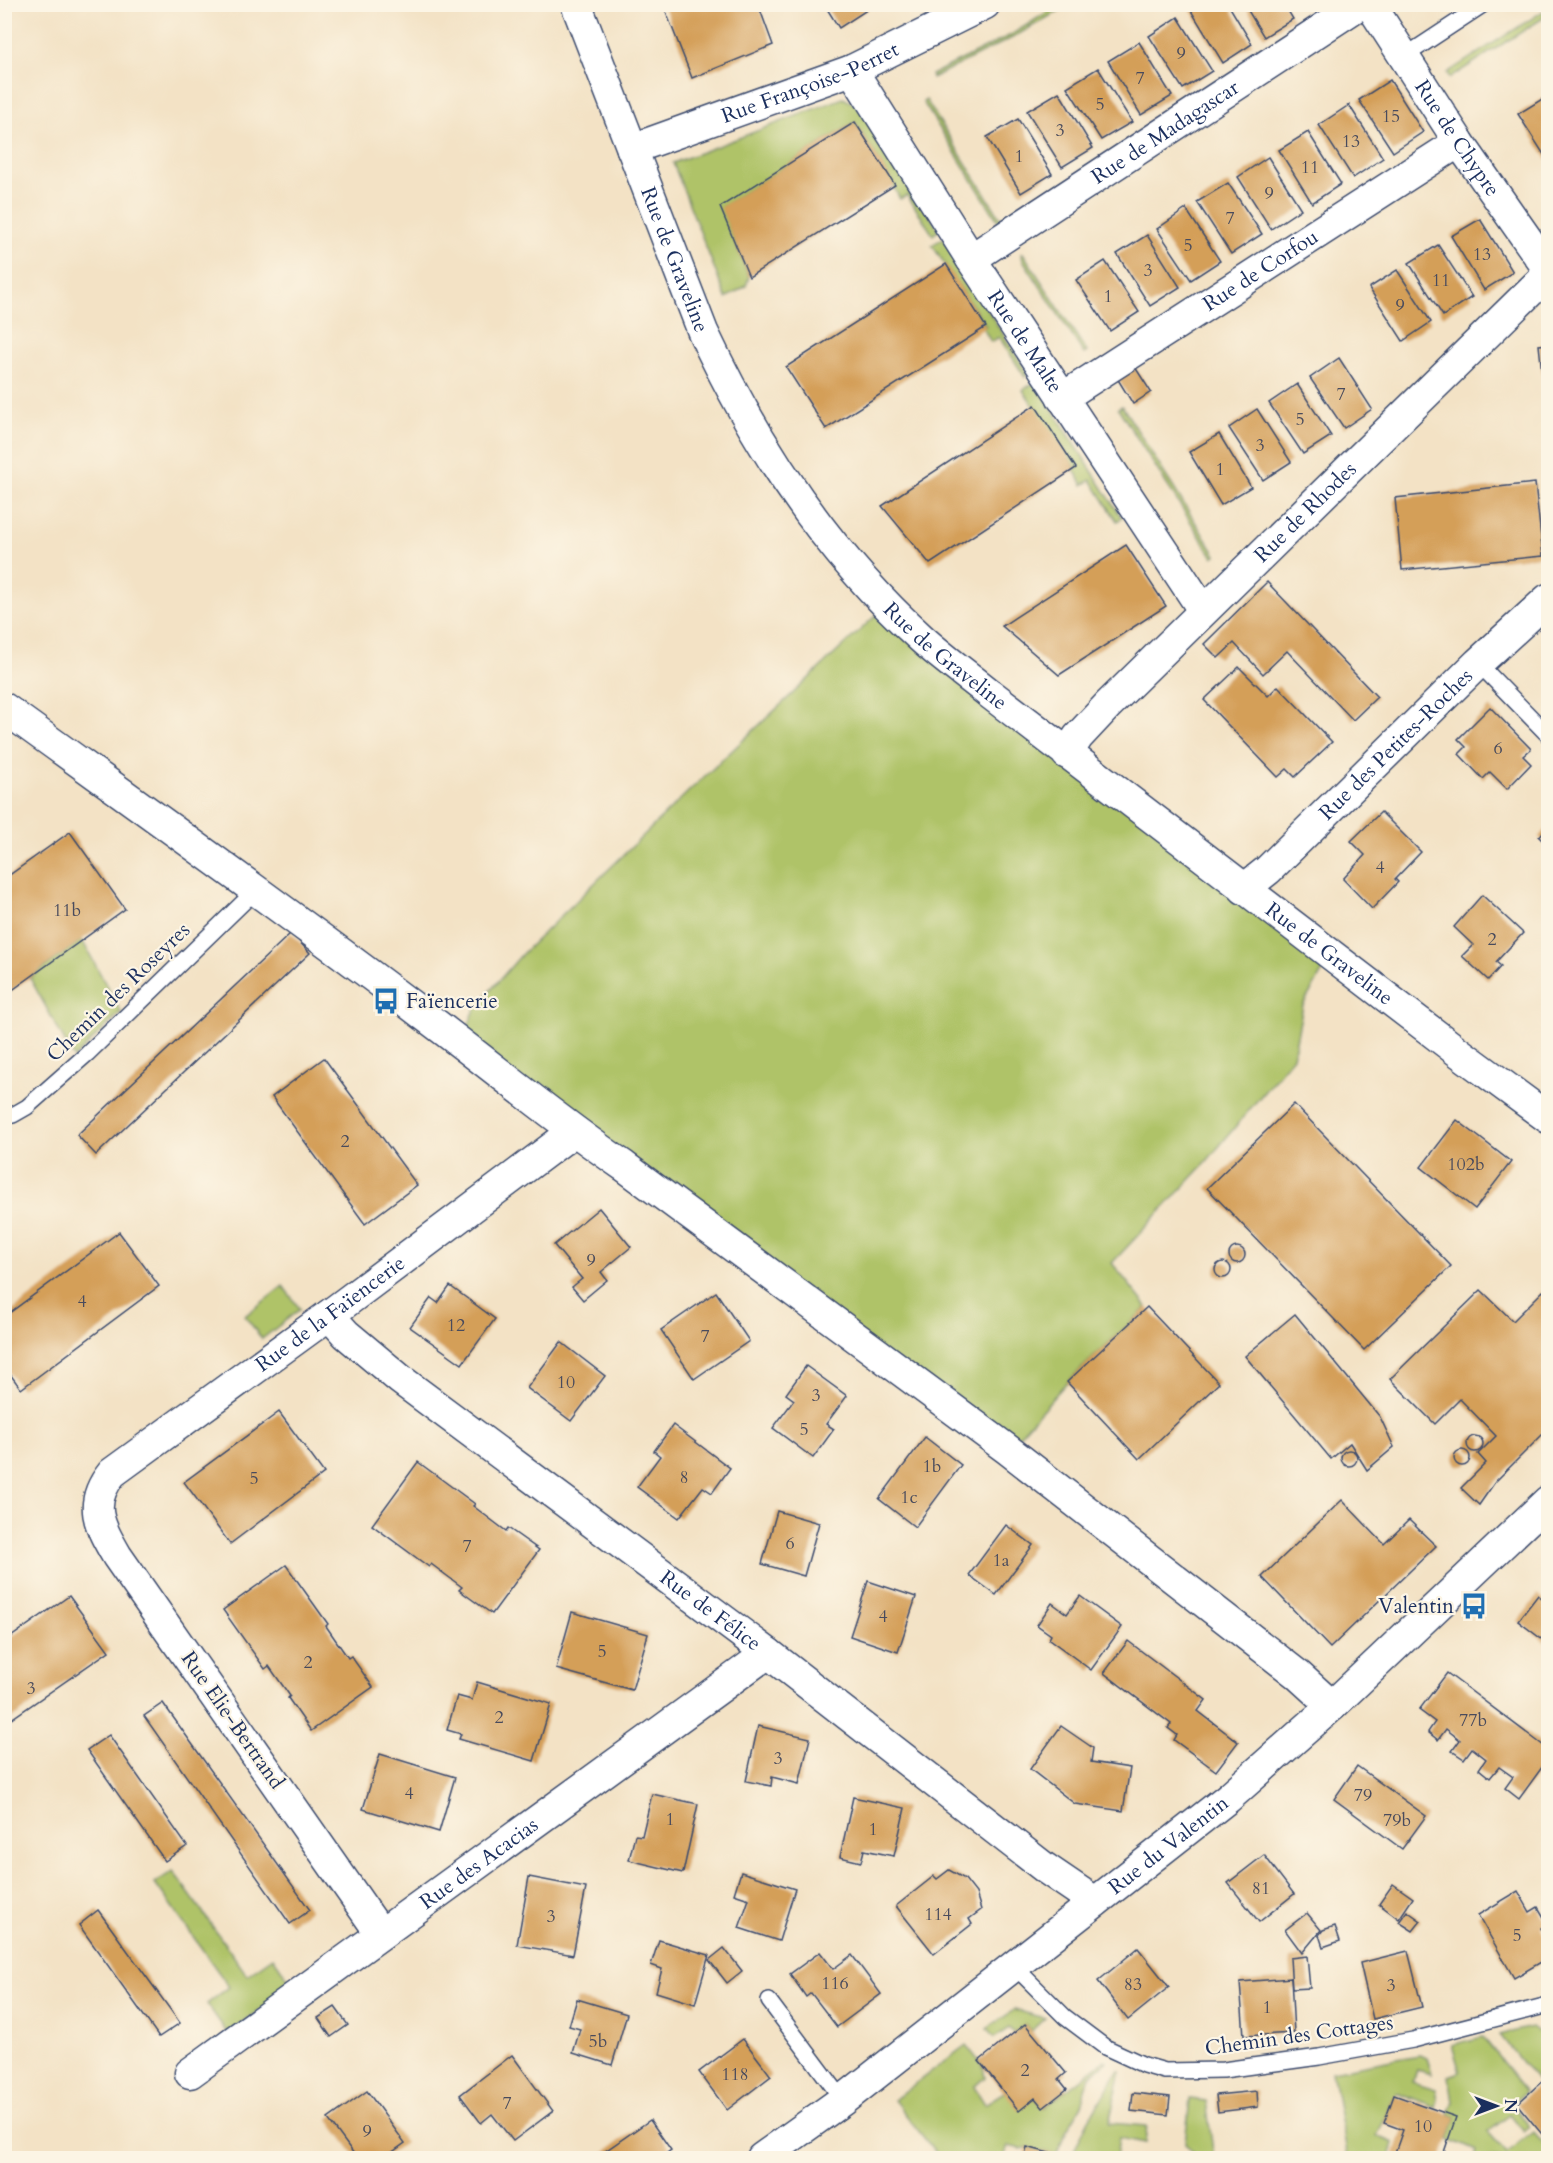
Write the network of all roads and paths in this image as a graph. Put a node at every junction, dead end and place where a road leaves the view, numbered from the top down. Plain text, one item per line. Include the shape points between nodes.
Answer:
1 (576, 4) edge
2 (985, 4) edge
3 (1360, 4) edge
4 (1370, 4) edge
5 (1484, 4) edge
6 (1405, 56) junction
7 (852, 70) junction
8 (1459, 142) junction
9 (632, 149) junction
10 (971, 259) junction
11 (1548, 269) edge
12 (1548, 274) edge
13 (1062, 398) junction
14 (1548, 599) edge
15 (1203, 610) junction
16 (1478, 663) junction
17 (4, 708) edge
18 (1548, 735) edge
19 (1067, 754) junction
20 (1244, 889) junction
21 (256, 890) junction
22 (4, 1116) edge
23 (1548, 1118) edge
24 (573, 1132) junction
25 (329, 1315) junction
26 (1548, 1501) edge
27 (97, 1502) joint
28 (768, 1653) junction
29 (1332, 1706) junction
30 (1095, 1902) junction
31 (381, 1934) junction
32 (1014, 1966) junction
33 (769, 2001) dead end
34 (1548, 2005) edge
35 (190, 2073) dead end
36 (843, 2100) junction
37 (762, 2158) edge

1 - 9 street, Rue de Graveline
2 - 7 street, Rue Françoise-Perret
3 - 10 street, Rue de Madagascar
4 - 6 street, Rue de Chypre
5 - 6 lane
6 - 8 street, Rue de Chypre
7 - 9 street, Rue Françoise-Perret
7 - 10 street, Rue de Malte
8 - 11 street, Rue de Chypre
8 - 13 street, Rue de Corfou
9 - 19 street, Rue de Graveline via 703,332 751,426 797,499 856,572 922,639
10 - 13 street, Rue de Malte
12 - 15 street, Rue de Rhodes
13 - 15 street, Rue de Malte
14 - 16 street, Rue des Petites-Roches
15 - 19 street, Rue de Rhodes via 1108,705
16 - 18 lane
16 - 20 street, Rue des Petites-Roches via 1268,870
17 - 21 street
19 - 20 street, Rue de Graveline
20 - 23 street, Rue de Graveline
21 - 22 lane, Chemin des Roseyres via 87,1054 27,1107
21 - 24 street
24 - 25 street, Rue de la Faïencerie
24 - 29 street via 1007,1449 1298,1675
25 - 27 street, Rue de la Faïencerie via 112,1473 101,1486
25 - 28 street, Rue de Félice via 401,1380
26 - 29 street, Rue du Valentin
27 - 31 street, Rue Elie-Bertrand via 103,1528 117,1556
28 - 30 street, Rue de Félice via 1036,1861
28 - 31 street, Rue des Acacias
29 - 30 street, Rue du Valentin via 1228,1798
30 - 32 street, Rue du Valentin
31 - 35 street, Rue des Acacias
32 - 34 lane, Chemin des Cottages via 1065,2017 1105,2047 1165,2071 1223,2070 1319,2057 1413,2040
32 - 36 street, Rue du Valentin
33 - 36 lane
36 - 37 street, Rue du Valentin

